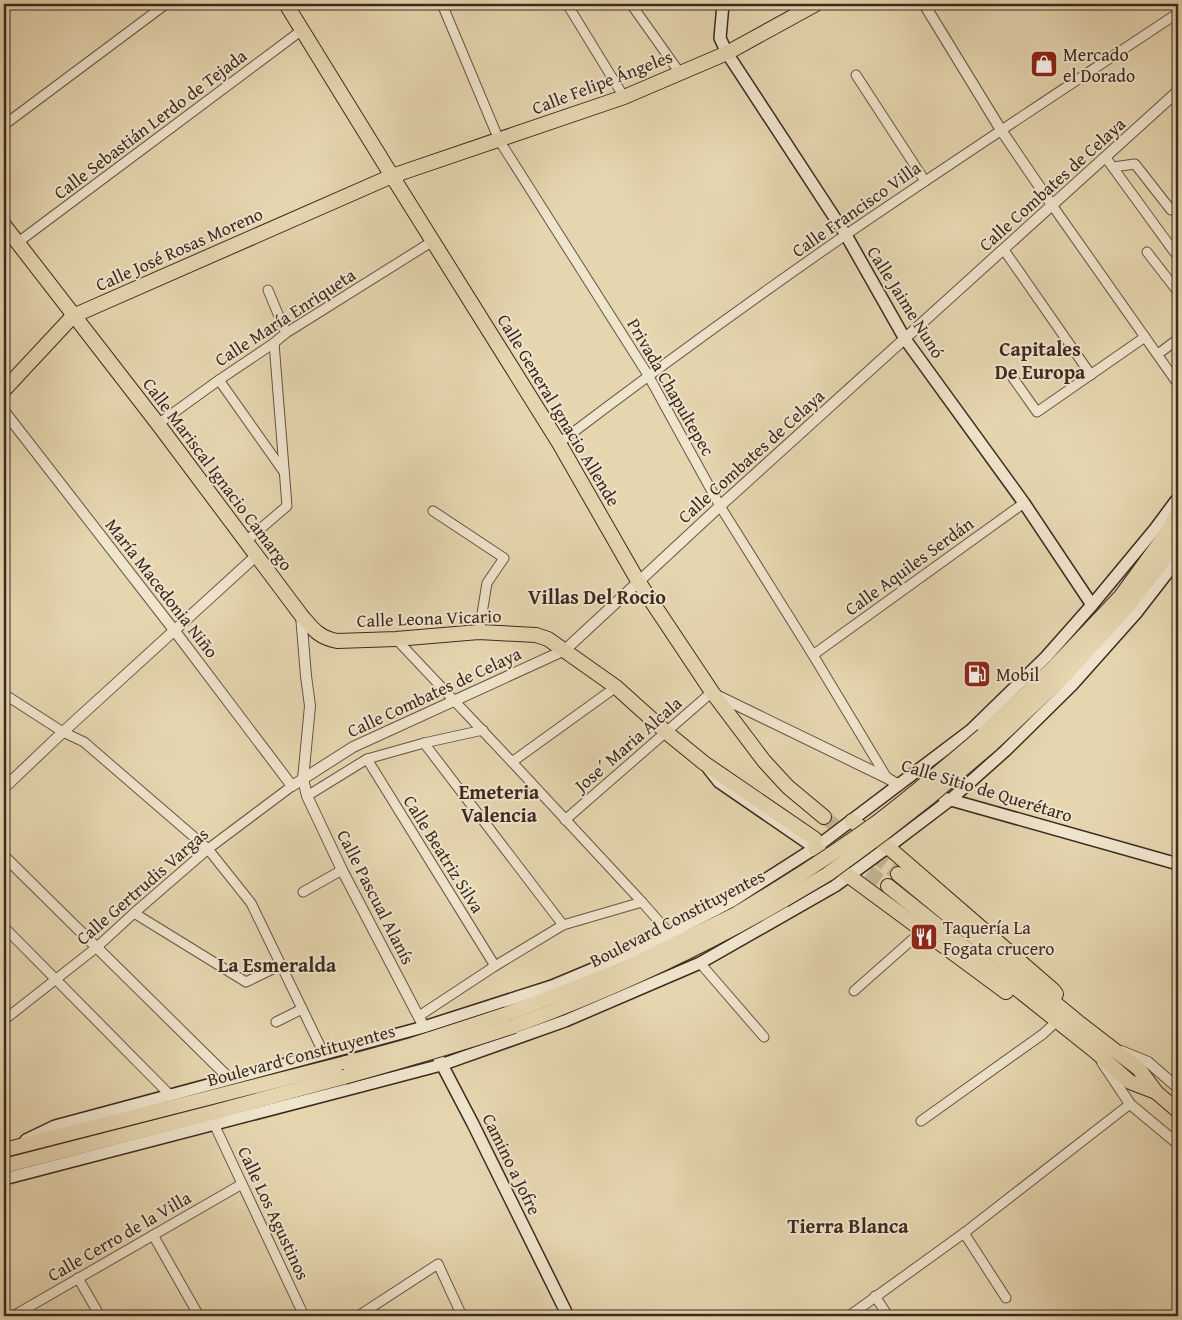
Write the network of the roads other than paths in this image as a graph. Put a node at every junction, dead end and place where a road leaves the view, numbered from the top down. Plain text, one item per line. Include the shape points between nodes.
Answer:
1 (166, 4) edge
2 (286, 4) edge
3 (442, 4) edge
4 (566, 4) edge
5 (631, 4) edge
6 (723, 4) edge
7 (816, 4) edge
8 (924, 4) edge
9 (1178, 13) edge
10 (302, 30) junction
11 (727, 53) junction
12 (680, 73) junction
13 (856, 75) dead end
14 (1177, 96) edge
15 (624, 97) junction
16 (4, 125) edge
17 (1001, 130) junction
18 (499, 140) junction
19 (1106, 158) junction
20 (1113, 167) junction
21 (392, 176) junction
22 (925, 181) junction
23 (1052, 206) junction
24 (1171, 210) dead end
25 (4, 225) edge
26 (846, 235) junction
27 (433, 241) junction
28 (17, 243) junction
29 (1004, 250) junction
30 (1147, 252) dead end
31 (1178, 257) edge
32 (268, 290) dead end
33 (1178, 292) edge
34 (73, 316) junction
35 (286, 333) junction
36 (1145, 337) junction
37 (905, 338) junction
38 (1178, 339) edge
39 (274, 343) junction
40 (1158, 354) junction
41 (648, 375) junction
42 (1090, 375) junction
43 (1014, 378) dead end
44 (219, 380) junction
45 (1178, 384) edge
46 (4, 390) edge
47 (4, 412) edge
48 (158, 424) junction
49 (559, 443) junction
50 (284, 472) junction
51 (1178, 498) edge
52 (1024, 503) junction
53 (720, 506) junction
54 (433, 511) dead end
55 (1178, 514) edge
56 (1178, 541) edge
57 (245, 542) junction
58 (256, 556) junction
59 (1178, 559) edge
60 (638, 581) junction
61 (1092, 605) junction
62 (301, 615) junction
63 (174, 630) junction
64 (479, 632) junction
65 (396, 639) junction
66 (565, 650) junction
67 (813, 655) junction
68 (1059, 672) junction
69 (616, 687) junction
70 (712, 692) junction
71 (4, 694) edge
72 (454, 700) junction
73 (483, 730) junction
74 (63, 732) junction
75 (666, 732) junction
76 (424, 743) junction
77 (366, 759) junction
78 (512, 762) junction
79 (887, 778) junction
80 (303, 779) junction
81 (899, 785) junction
82 (292, 786) junction
83 (4, 788) edge
84 (307, 796) junction
85 (950, 800) junction
86 (824, 817) tunnel mouth
87 (565, 820) junction
88 (852, 821) junction
89 (815, 844) junction
90 (888, 848) junction
91 (208, 849) junction
92 (4, 856) edge
93 (1178, 864) edge
94 (342, 870) junction
95 (898, 874) tunnel mouth
96 (849, 876) junction
97 (888, 886) tunnel mouth
98 (302, 892) dead end
99 (642, 902) junction
100 (134, 913) junction
101 (563, 925) junction
102 (4, 927) edge
103 (923, 930) junction
104 (670, 934) junction
105 (97, 947) junction
106 (700, 963) junction
107 (281, 965) junction
108 (495, 966) junction
109 (55, 980) junction
110 (854, 991) dead end
111 (1036, 1005) junction
112 (302, 1009) junction
113 (418, 1016) junction
114 (4, 1020) edge
115 (1057, 1021) junction
116 (276, 1022) dead end
117 (1078, 1022) junction
118 (424, 1027) junction
119 (764, 1037) dead end
120 (359, 1046) junction
121 (1112, 1047) junction
122 (1096, 1052) junction
123 (324, 1054) junction
124 (441, 1065) junction
125 (230, 1079) junction
126 (365, 1086) junction
127 (1178, 1088) edge
128 (1156, 1092) junction
129 (170, 1095) junction
130 (1130, 1104) junction
131 (1178, 1111) edge
132 (214, 1118) junction
133 (920, 1121) dead end
134 (1178, 1144) edge
135 (5, 1150) edge
136 (4, 1166) edge
137 (4, 1179) edge
138 (242, 1184) junction
139 (964, 1233) junction
140 (153, 1235) junction
141 (78, 1278) junction
142 (875, 1296) junction
143 (1006, 1298) dead end
144 (13, 1316) edge
145 (100, 1316) edge
146 (199, 1316) edge
147 (304, 1316) edge
148 (358, 1316) edge
149 (462, 1316) edge
150 (568, 1316) edge
151 (849, 1316) edge
152 (888, 1316) edge

1 - 16 street
2 - 10 main road, Calle General Ignacio Allende
3 - 18 street, Privada Chapultepec
4 - 15 street
5 - 12 street
6 - 11 main road, Calle Jaime Nunó via 720,38
7 - 11 main road, Calle Felipe Ángeles
8 - 17 street
9 - 17 street, Calle Francisco Villa
10 - 21 main road, Calle General Ignacio Allende
10 - 28 street, Calle Sebastián Lerdo de Tejada
11 - 12 main road, Calle Felipe Ángeles
11 - 26 main road, Calle Jaime Nunó
12 - 15 main road, Calle Felipe Ángeles
13 - 22 street
14 - 19 street, Calle Combates de Celaya
15 - 18 main road, Calle Felipe Ángeles
17 - 22 street, Calle Francisco Villa
17 - 23 street
18 - 21 main road, Calle Felipe Ángeles
18 - 41 street, Privada Chapultepec
19 - 20 street
19 - 23 street, Calle Combates de Celaya
20 - 24 street via 1135,164
20 - 31 street
21 - 27 main road, Calle General Ignacio Allende
21 - 34 main road, Calle José Rosas Moreno
22 - 26 street, Calle Francisco Villa
23 - 29 street, Calle Combates de Celaya
23 - 36 street
25 - 28 main road, Calle Mariscal Ignacio Camargo
26 - 37 main road, Calle Jaime Nunó
26 - 41 street, Calle Francisco Villa
27 - 35 street, Calle María Enriqueta
27 - 49 main road, Calle General Ignacio Allende
28 - 34 main road, Calle Mariscal Ignacio Camargo
29 - 37 street, Calle Combates de Celaya
29 - 42 street
30 - 33 street
32 - 35 street
34 - 46 main road, Calle José Rosas Moreno
34 - 48 main road, Calle Mariscal Ignacio Camargo
35 - 39 street, Calle María Enriqueta
36 - 40 street
36 - 42 street
37 - 52 main road, Calle Jaime Nunó
37 - 53 street, Calle Combates de Celaya
38 - 40 street
39 - 44 street, Calle María Enriqueta
39 - 50 street
40 - 45 street
41 - 49 street, Calle Francisco Villa
41 - 53 street, Privada Chapultepec
42 - 43 street via 1037,412
44 - 48 street, Calle María Enriqueta
44 - 50 street
47 - 63 street, María Macedonia Niño
48 - 57 main road, Calle Mariscal Ignacio Camargo
49 - 60 main road, Calle General Ignacio Allende
50 - 57 street via 288,506
51 - 61 main road
52 - 61 main road, Calle Jaime Nunó
52 - 67 street, Calle Aquiles Serdán
53 - 60 street, Calle Combates de Celaya
53 - 67 street, Privada Chapultepec
54 - 64 street via 504,558 487,583
55 - 68 main road, Boulevard Constituyentes via 1121,596
56 - 68 main road, Boulevard Constituyentes via 1129,605
57 - 58 main road, Calle Mariscal Ignacio Camargo
58 - 62 main road, Calle Mariscal Ignacio Camargo
58 - 63 street
59 - 85 main road via 1137,612 1072,685
60 - 66 street, Calle Combates de Celaya
60 - 70 main road, Calle General Ignacio Allende
61 - 81 main road via 1046,657 971,730
62 - 65 main road, Calle Leona Vicario via 327,639
62 - 80 street via 310,706
63 - 74 street
63 - 82 street, María Macedonia Niño
64 - 65 main road, Calle Leona Vicario
64 - 66 main road, Calle Leona Vicario via 536,635
65 - 72 street
66 - 69 main road, Calle Leona Vicario
66 - 72 street, Calle Combates de Celaya
67 - 79 street, Privada Chapultepec
68 - 132 main road, Boulevard Constituyentes, bridge via 991,745 931,796 828,874 740,926 626,982 560,1009 466,1043
68 - 135 main road, Boulevard Constituyentes, bridge via 920,788 820,862 736,914 622,970 507,1014 412,1045
69 - 75 main road, Calle Leona Vicario
69 - 78 street
70 - 75 street, Jose´ Maria Alcala
70 - 79 street, Calle Sitio de Querétaro
70 - 86 main road, Calle General Ignacio Allende via 764,761 788,787
71 - 74 street
72 - 73 street
72 - 80 street, Calle Combates de Celaya via 353,747
73 - 76 street
73 - 78 street
74 - 83 street
74 - 91 street via 84,742
75 - 87 street, Jose´ Maria Alcala
75 - 89 main road, Calle Leona Vicario
76 - 77 street
76 - 101 street
77 - 84 street
77 - 108 street, Calle Beatriz Silva
78 - 87 street
79 - 81 street, Calle Sitio de Querétaro
80 - 82 street, Calle Gertrudis Vargas
80 - 84 street, Calle Pascual Alanís
81 - 85 main road, Calle Sitio de Querétaro
81 - 88 main road
82 - 91 street, Calle Gertrudis Vargas
84 - 94 street, Calle Pascual Alanís
85 - 90 main road
85 - 93 main road, Calle Sitio de Querétaro
87 - 99 street
88 - 89 main road
88 - 90 main road
89 - 96 main road, Calle Leona Vicario
89 - 104 main road via 732,901
90 - 96 main road
90 - 117 main road via 1054,990
91 - 100 street, Calle Gertrudis Vargas
91 - 107 street via 251,903
92 - 105 street
94 - 98 street
94 - 113 street, Calle Pascual Alanís
95 - 117 main road
96 - 103 main road, Calle Leona Vicario
96 - 106 main road
97 - 111 main road
99 - 101 street
99 - 104 street
100 - 105 street, Calle Gertrudis Vargas
100 - 107 street via 246,982
101 - 108 street
102 - 109 street
103 - 110 street
103 - 111 main road, Calle Leona Vicario via 1009,994
104 - 118 main road via 552,986
105 - 109 street, Calle Gertrudis Vargas
105 - 125 street
106 - 119 street
106 - 124 main road via 565,1021
107 - 112 street
108 - 113 street
109 - 114 street, Calle Gertrudis Vargas
109 - 129 street
111 - 115 main road
112 - 116 street
112 - 123 street
113 - 118 street, Calle Pascual Alanís
115 - 122 main road
115 - 133 street
117 - 121 main road
118 - 120 main road
118 - 124 main road, Camino a Jofre
120 - 123 main road
120 - 126 street via 370,1064
121 - 127 street via 1148,1062
121 - 128 main road via 1139,1069
122 - 128 main road via 1130,1082
122 - 130 street
123 - 125 main road
124 - 126 main road
124 - 150 main road, Camino a Jofre via 474,1124
125 - 129 main road
126 - 132 main road
128 - 131 main road
129 - 135 main road via 55,1126
130 - 134 street
130 - 139 street
132 - 136 main road, Boulevard Constituyentes
132 - 137 main road
132 - 138 street, Calle Los Agustinos
138 - 140 street, Calle Cerro de la Villa
138 - 147 street, Calle Los Agustinos
139 - 142 street
139 - 143 street
140 - 141 street, Calle Cerro de la Villa
140 - 146 street
141 - 144 street, Calle Cerro de la Villa
141 - 145 street
142 - 151 street
142 - 152 street
148 - 149 street via 438,1264

